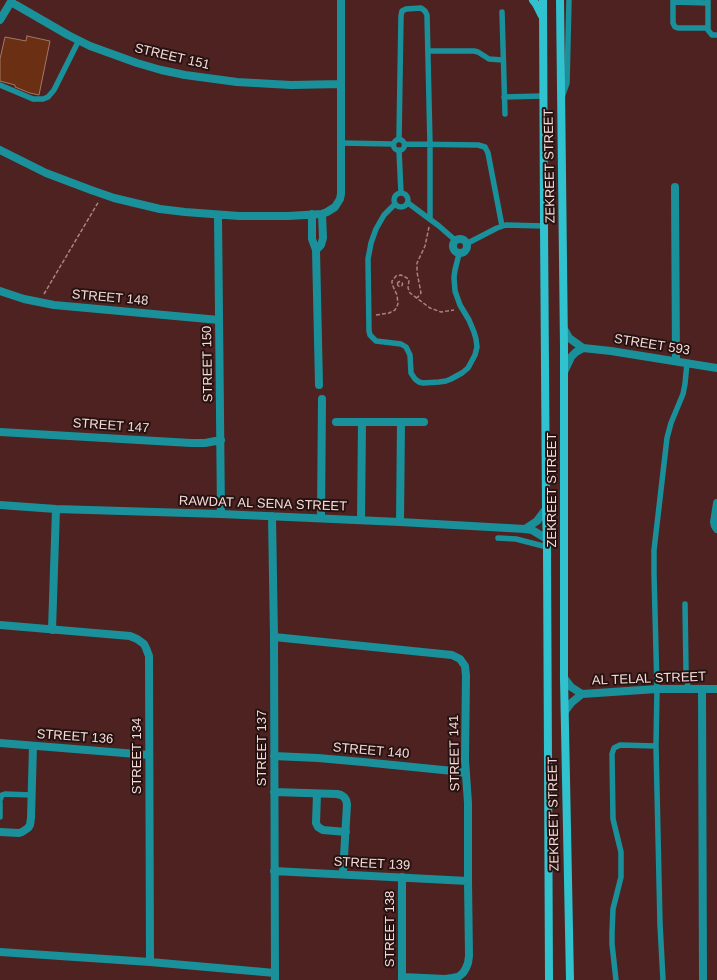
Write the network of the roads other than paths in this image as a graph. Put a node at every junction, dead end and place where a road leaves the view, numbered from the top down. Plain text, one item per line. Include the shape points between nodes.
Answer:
1 (341, 0) edge
2 (532, 0) edge
3 (544, 0) edge
4 (560, 0) edge
5 (569, 0) edge
6 (11, 1) edge
7 (673, 1) edge
8 (708, 2) edge
9 (502, 12) dead end
10 (543, 19) junction
11 (0, 20) edge
12 (708, 28) junction
13 (717, 35) edge
14 (79, 40) junction
15 (428, 51) junction
16 (503, 60) junction
17 (341, 84) junction
18 (0, 85) edge
19 (543, 96) junction
20 (504, 97) junction
21 (561, 99) junction
22 (505, 114) dead end
23 (399, 139) junction
24 (341, 143) junction
25 (393, 144) junction
26 (405, 144) junction
27 (430, 144) junction
28 (0, 150) edge
29 (399, 150) junction
30 (675, 187) dead end
31 (401, 192) junction
32 (408, 203) junction
33 (395, 204) junction
34 (312, 214) junction
35 (322, 214) junction
36 (218, 215) junction
37 (430, 219) junction
38 (502, 226) junction
39 (544, 226) junction
40 (455, 240) junction
41 (466, 244) junction
42 (316, 250) junction
43 (459, 254) junction
44 (0, 291) edge
45 (220, 320) junction
46 (564, 329) junction
47 (583, 348) junction
48 (676, 361) junction
49 (687, 363) junction
50 (717, 368) edge
51 (564, 372) junction
52 (319, 385) dead end
53 (322, 399) dead end
54 (336, 422) dead end
55 (362, 422) junction
56 (401, 422) junction
57 (424, 422) dead end
58 (0, 432) edge
59 (221, 440) junction
60 (717, 503) edge
61 (0, 505) edge
62 (56, 509) junction
63 (546, 509) junction
64 (221, 514) junction
65 (272, 516) junction
66 (321, 518) junction
67 (361, 520) junction
68 (400, 522) junction
69 (525, 529) junction
70 (717, 529) edge
71 (498, 538) dead end
72 (547, 543) junction
73 (685, 604) dead end
74 (0, 625) edge
75 (52, 630) junction
76 (274, 637) junction
77 (564, 678) junction
78 (656, 689) junction
79 (688, 689) junction
80 (702, 689) junction
81 (717, 689) edge
82 (582, 694) junction
83 (565, 711) junction
84 (0, 743) edge
85 (33, 746) junction
86 (656, 746) junction
87 (149, 754) junction
88 (274, 756) junction
89 (465, 773) junction
90 (274, 792) junction
91 (317, 794) junction
92 (32, 795) junction
93 (0, 801) edge
94 (0, 817) edge
95 (0, 832) edge
96 (346, 832) junction
97 (274, 871) junction
98 (343, 874) junction
99 (402, 878) junction
100 (468, 881) junction
101 (0, 952) edge
102 (150, 962) junction
103 (275, 976) edge
104 (402, 979) edge
105 (549, 980) edge
106 (570, 980) edge
107 (616, 980) edge
108 (663, 980) edge
109 (703, 980) edge

1 - 17 street
2 - 10 street
3 - 10 street, ZEKREET STREET
4 - 21 street, ZEKREET STREET
5 - 21 lane via 567,83
6 - 11 street
6 - 14 street, STREET 151
7 - 8 lane
7 - 12 lane via 675,27
8 - 12 lane
9 - 16 lane
10 - 19 street, ZEKREET STREET
12 - 13 lane via 710,34
14 - 17 street, STREET 151 via 137,63 185,75 264,84
14 - 18 lane via 48,97 33,99
15 - 16 lane via 474,51 489,59
15 - 23 lane via 427,13 419,8 402,11
15 - 27 lane
16 - 20 lane
17 - 24 street
19 - 20 lane
19 - 39 street, ZEKREET STREET
20 - 22 lane
21 - 46 street, ZEKREET STREET
23 - 25 lane
23 - 26 lane
24 - 25 lane
24 - 35 street via 340,199 335,207
25 - 29 lane
26 - 27 lane
26 - 29 lane
27 - 37 lane
27 - 38 lane via 478,145 487,150
28 - 36 street via 46,173 102,194 160,209
29 - 31 lane
30 - 48 street
31 - 32 lane via 408,197
31 - 33 lane via 394,198
32 - 33 lane via 404,207
32 - 37 lane
33 - 43 lane via 384,215 371,243 368,259 369,331 376,341 400,344 408,349 412,373 419,382 451,379 468,368 475,355 477,347 474,332 462,309 454,284
34 - 35 street
34 - 36 street
34 - 42 street via 312,235
35 - 42 street via 323,238
36 - 45 street, STREET 150
37 - 40 lane
38 - 39 lane
38 - 41 lane
39 - 63 street, ZEKREET STREET
40 - 41 street via 462,239
40 - 43 street via 452,245
41 - 43 street via 466,249
42 - 52 street
44 - 45 street, STREET 148 via 62,306
45 - 59 street, STREET 150
46 - 47 street via 569,338
46 - 51 street, ZEKREET STREET
47 - 48 street, STREET 593
47 - 51 street via 571,357
48 - 49 street, STREET 593
49 - 50 street, STREET 593
49 - 78 lane via 683,394 667,438 654,550
51 - 77 street, ZEKREET STREET
53 - 66 street
54 - 55 street
55 - 56 street
55 - 67 street
56 - 57 street
56 - 68 street
58 - 59 street, STREET 147 via 191,444
59 - 64 street, STREET 150
60 - 70 street via 714,522
61 - 62 street, RAWDAT AL SENA STREET
62 - 64 street, RAWDAT AL SENA STREET
62 - 75 street
63 - 69 street via 537,521
63 - 72 street, ZEKREET STREET
64 - 65 street, RAWDAT AL SENA STREET
65 - 66 street, RAWDAT AL SENA STREET
65 - 76 street, STREET 137
66 - 67 street, RAWDAT AL SENA STREET
67 - 68 street, RAWDAT AL SENA STREET
68 - 69 street, RAWDAT AL SENA STREET
69 - 72 street, RAWDAT AL SENA STREET via 532,530
71 - 72 lane
72 - 105 street, ZEKREET STREET
73 - 79 lane
74 - 75 street, STREET 134
75 - 87 street, STREET 134 via 130,636 144,644 149,656
76 - 88 street, STREET 137
76 - 89 street, STREET 141 via 452,655 460,659 465,666 466,676
77 - 82 street, AL TELAL STREET via 571,688
77 - 83 street, ZEKREET STREET
78 - 79 street, AL TELAL STREET
78 - 82 street, AL TELAL STREET
78 - 86 lane
79 - 80 street, AL TELAL STREET
80 - 81 street, AL TELAL STREET
80 - 109 street
82 - 83 street, AL TELAL STREET
83 - 106 street, ZEKREET STREET
84 - 85 street, STREET 136
85 - 87 street, STREET 136
85 - 92 street
86 - 107 lane via 620,745 614,748 612,754 612,815 621,852 621,877 613,908 612,933
86 - 108 lane
87 - 102 street, STREET 134
88 - 89 street, STREET 140 via 356,761
88 - 90 street, STREET 137
89 - 100 street, STREET 141 via 468,797
90 - 91 street
90 - 97 street, STREET 137
91 - 96 street via 318,827 323,830
91 - 96 street via 341,795 346,800
92 - 93 lane via 5,794
92 - 95 street via 31,821 28,828 18,833
93 - 94 lane
96 - 98 street
97 - 98 street, STREET 139
97 - 103 street, STREET 137
98 - 99 street, STREET 139
99 - 100 street, STREET 139
99 - 104 street, STREET 138
100 - 104 street, STREET 141 via 469,956 463,973 445,979
101 - 102 street
102 - 103 street

